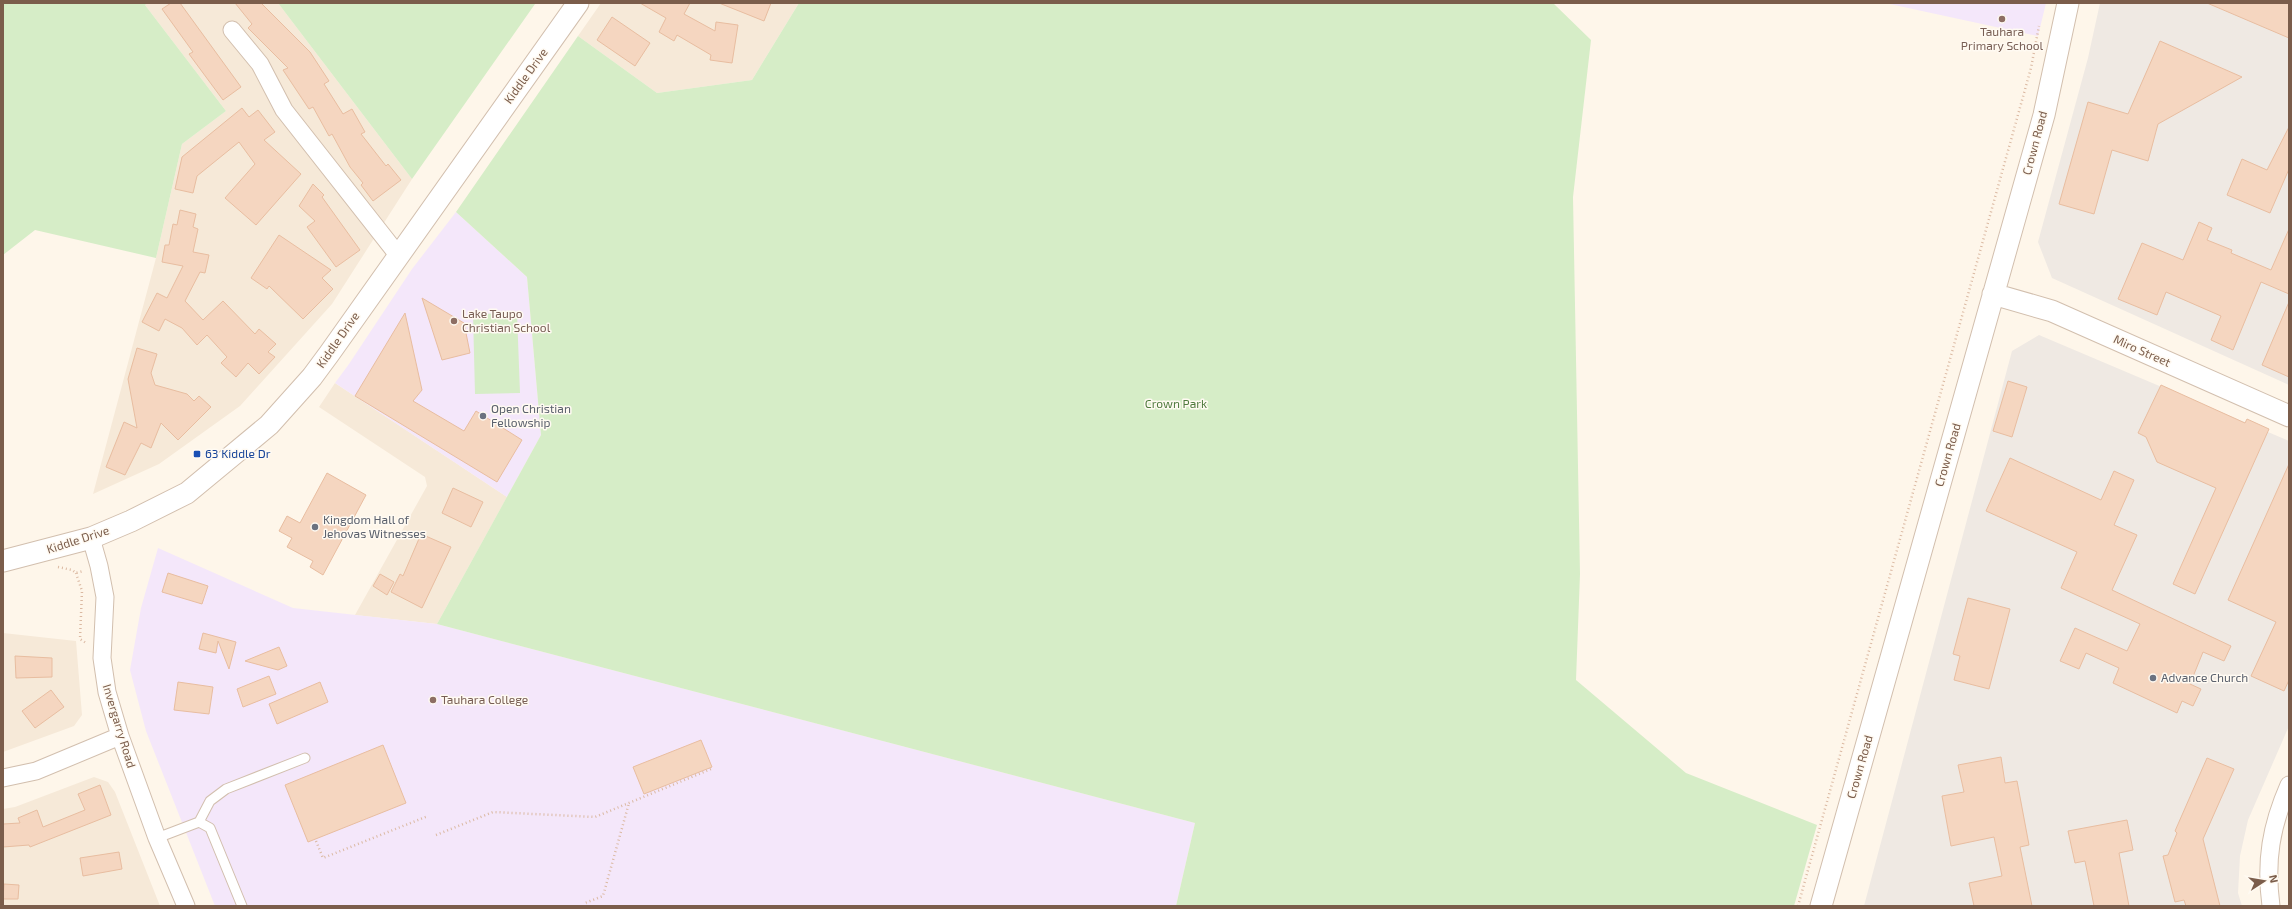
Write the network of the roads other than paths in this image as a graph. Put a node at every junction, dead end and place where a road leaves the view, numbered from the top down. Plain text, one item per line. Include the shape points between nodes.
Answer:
1 (578, 3) edge
2 (2068, 3) edge
3 (232, 30) dead end
4 (398, 255) junction
5 (1993, 294) junction
6 (2289, 416) edge
7 (91, 538) junction
8 (3, 561) edge
9 (120, 736) junction
10 (305, 758) dead end
11 (3, 778) edge
12 (2289, 785) edge
13 (198, 822) junction
14 (157, 838) junction
15 (186, 906) edge
16 (242, 906) edge
17 (1822, 906) edge
18 (2271, 906) edge

1 - 4 street, Kiddle Drive
2 - 5 street, Crown Road via 2044,115
3 - 4 street via 260,64 284,110
4 - 7 street, Kiddle Drive via 312,377 269,426 187,493 131,522
5 - 6 street, Miro Street via 2052,311
5 - 17 street, Crown Road
7 - 8 street, Kiddle Drive
7 - 9 street, Invergarry Road via 105,597 103,672
9 - 11 street via 36,771
9 - 14 street, Invergarry Road
10 - 13 lane via 226,789 210,801
12 - 18 street via 2277,813 2269,851 2268,881
13 - 14 lane
13 - 16 lane via 210,828
14 - 15 street, Invergarry Road

